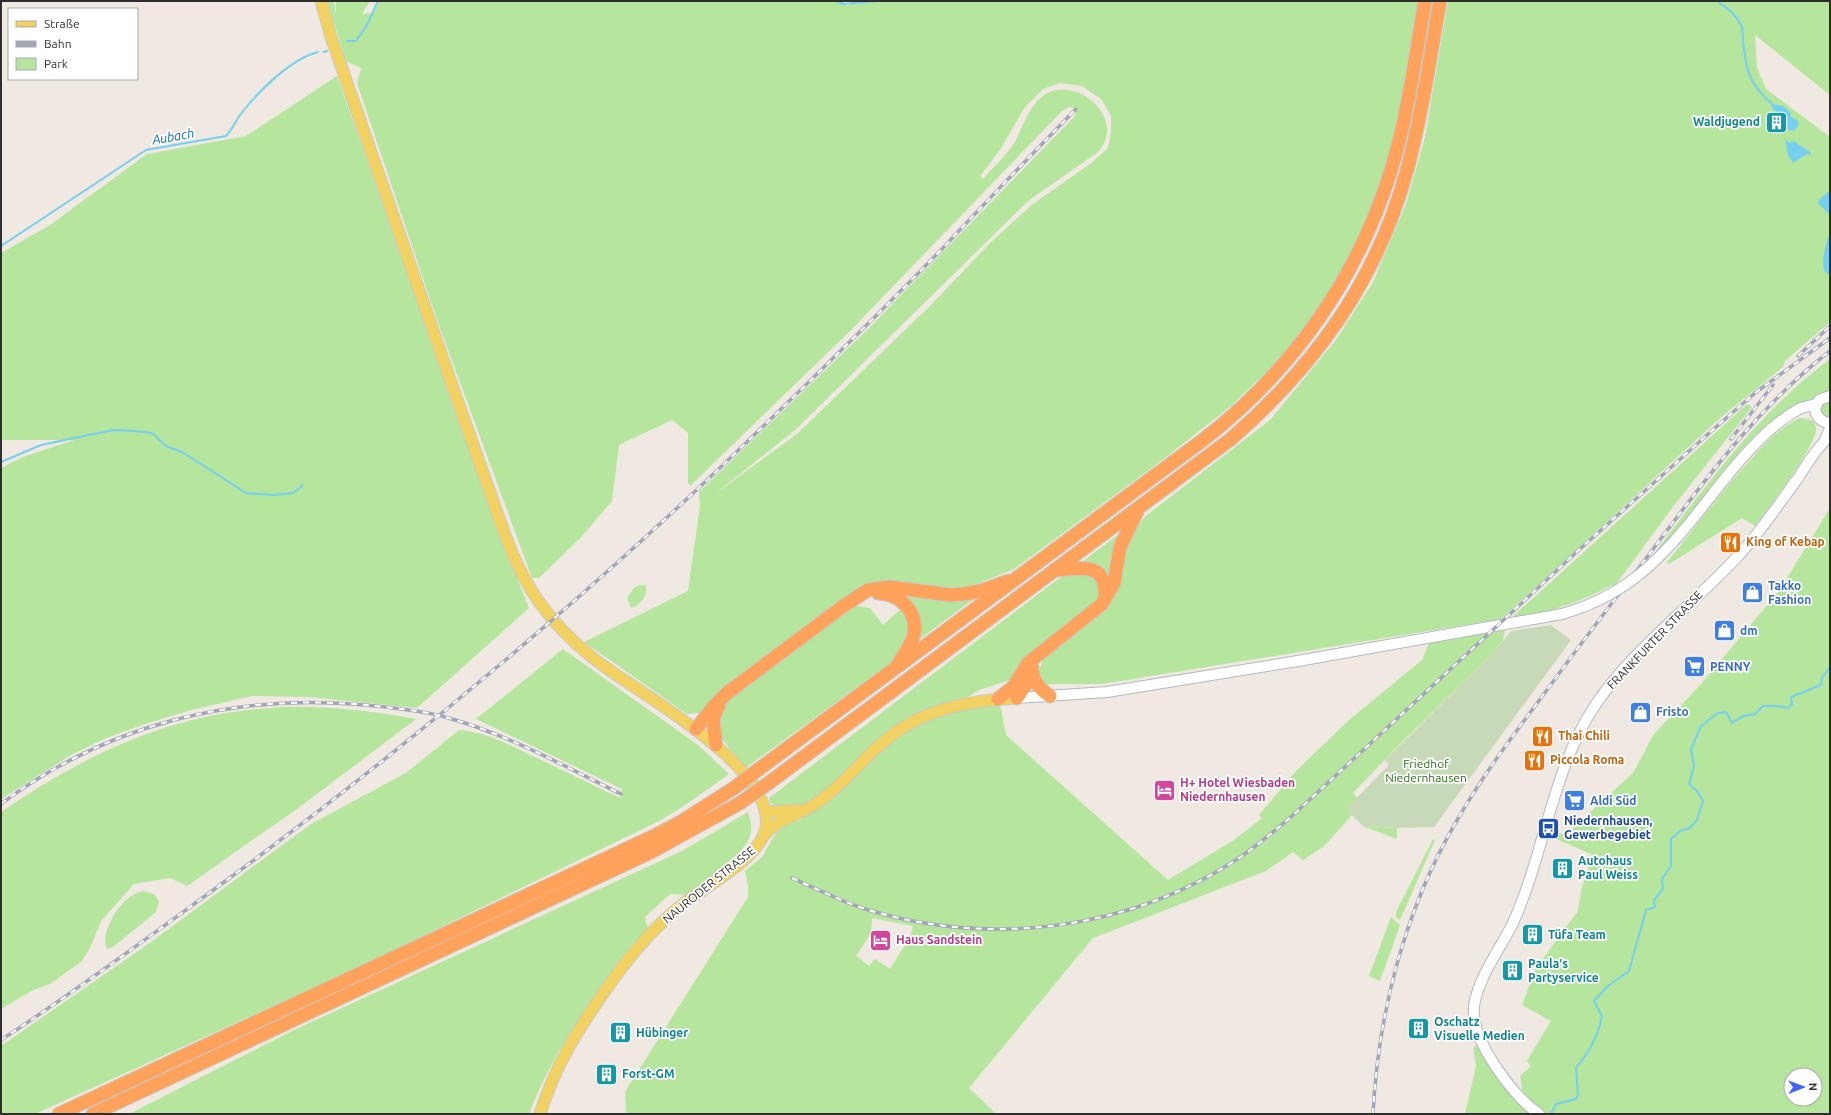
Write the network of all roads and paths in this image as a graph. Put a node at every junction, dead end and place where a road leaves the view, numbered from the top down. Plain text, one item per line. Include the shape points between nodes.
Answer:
1 (321, 1) edge
2 (1425, 1) edge
3 (1440, 1) edge
4 (1830, 396) edge
5 (1821, 415) edge
6 (1830, 428) edge
7 (1820, 446) junction
8 (1139, 509) junction
9 (1056, 570) junction
10 (1023, 576) junction
11 (860, 596) junction
12 (1105, 599) junction
13 (1034, 661) junction
14 (895, 669) junction
15 (1020, 678) junction
16 (727, 693) junction
17 (1050, 696) junction
18 (1017, 698) junction
19 (998, 699) junction
20 (713, 718) junction
21 (696, 729) junction
22 (716, 745) junction
23 (809, 808) junction
24 (766, 812) junction
25 (787, 818) junction
26 (764, 835) junction
27 (561, 1060) junction
28 (59, 1114) edge
29 (93, 1114) edge
30 (540, 1114) edge
31 (546, 1114) edge
32 (1539, 1114) edge

1 - 21 main road, NAURODER STRASSE via 501,526 520,571 546,612 575,643 613,673
2 - 10 highway via 1404,119 1382,197 1357,256 1332,300 1309,333 1272,378 1222,426
3 - 8 highway via 1407,172 1386,232 1358,290 1322,344 1279,394 1231,439
4 - 5 main road via 1822,397
5 - 7 main road via 1823,436
5 - 17 main road, bridge via 1802,412 1792,414 1777,425 1738,464 1658,559 1640,576 1585,607 1562,614 1298,661 1107,692
6 - 7 main road, FRANKFURTER STRASSE
7 - 32 main road, FRANKFURTER STRASSE via 1746,547 1611,683 1589,715 1570,755 1515,918 1476,993 1474,1015 1480,1038 1515,1094
8 - 9 highway
8 - 12 highway via 1120,547 1114,583
9 - 12 highway via 1096,570 1105,583
9 - 29 highway, bridge via 740,803 652,852
10 - 11 highway via 964,594 950,595 882,586 868,590
10 - 14 highway
11 - 14 highway via 877,593 895,596 902,601 912,616 914,633
11 - 16 highway
12 - 13 highway via 1093,613
13 - 15 highway via 1026,667
13 - 17 highway via 1033,676
13 - 18 highway via 1025,686
14 - 28 highway, bridge via 734,788 652,837
15 - 18 highway
15 - 19 highway via 1010,691
16 - 20 highway
16 - 21 highway
17 - 18 main road
18 - 19 main road
19 - 23 main road via 955,705 915,720 881,744 835,789
20 - 21 highway via 708,725
20 - 22 highway
21 - 22 main road, NAURODER STRASSE
22 - 24 main road, NAURODER STRASSE via 752,785
23 - 24 main road
23 - 25 main road
24 - 25 main road via 773,818
24 - 26 main road, NAURODER STRASSE
25 - 26 main road via 774,825
26 - 27 main road, NAURODER STRASSE via 752,853 678,908 647,937 599,999
27 - 30 main road, NAURODER STRASSE
27 - 31 main road, NAURODER STRASSE

